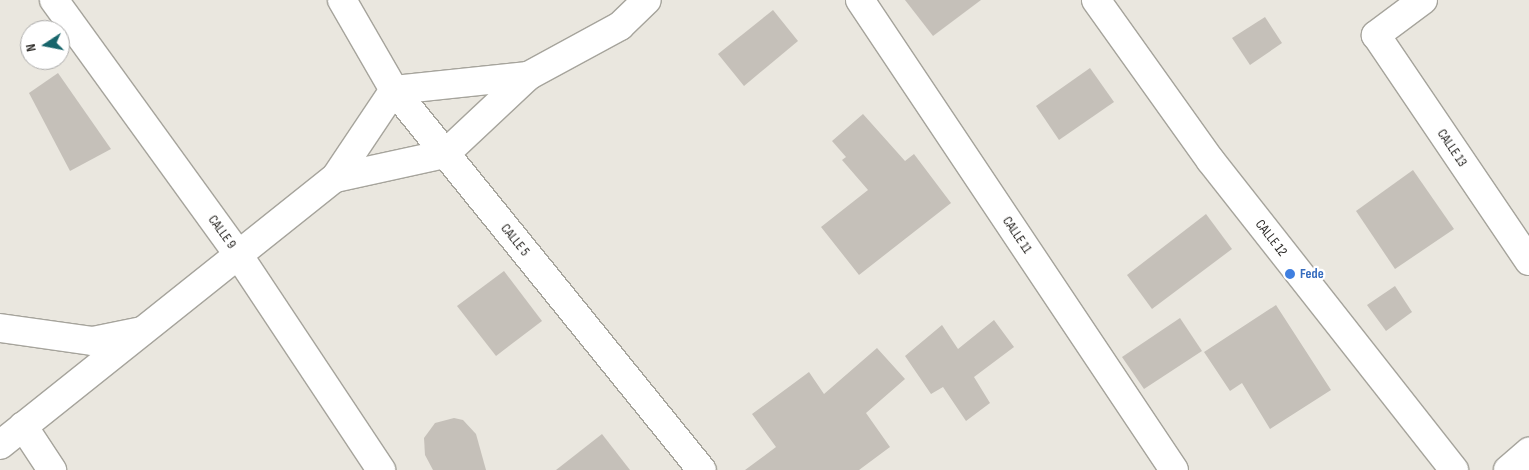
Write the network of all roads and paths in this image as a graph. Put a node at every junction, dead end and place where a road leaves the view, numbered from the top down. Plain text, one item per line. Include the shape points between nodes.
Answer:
1 (54, 0) edge
2 (342, 0) edge
3 (647, 0) edge
4 (860, 0) edge
5 (1096, 0) edge
6 (1423, 0) edge
7 (528, 76) junction
8 (394, 90) junction
9 (445, 154) junction
10 (335, 178) junction
11 (239, 256) junction
12 (1529, 261) edge
13 (0, 328) edge
14 (148, 330) junction
15 (23, 426) junction
16 (0, 445) edge
17 (1529, 452) edge
18 (52, 470) edge
19 (381, 470) edge
20 (702, 470) edge
21 (1174, 470) edge
22 (1454, 470) edge
23 (1508, 470) edge

1 - 11 street, CALLE 9
2 - 8 street, CALLE 5
3 - 7 street via 620,26
4 - 21 street, CALLE 11
5 - 22 street, CALLE 12 via 1211,161
6 - 12 street, CALLE 13 via 1376,35
7 - 8 street
7 - 9 street
8 - 9 street, CALLE 5
8 - 10 street
9 - 10 street
9 - 20 street, CALLE 5
10 - 11 street
11 - 14 street
11 - 19 street, CALLE 9
13 - 14 street via 93,341
14 - 15 street
15 - 16 street
15 - 18 street
17 - 23 street

